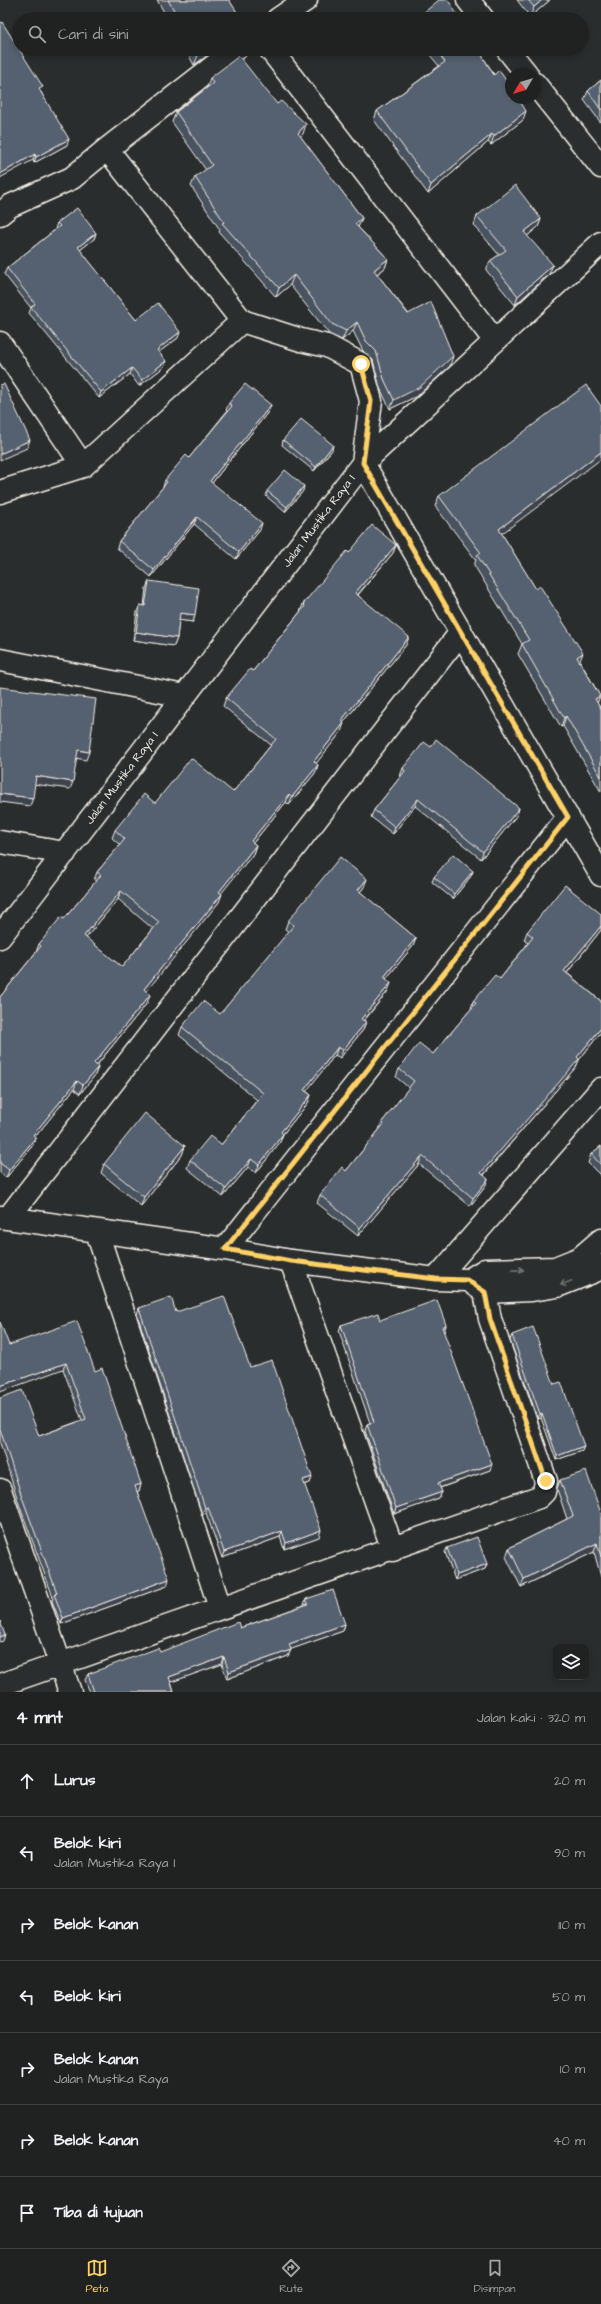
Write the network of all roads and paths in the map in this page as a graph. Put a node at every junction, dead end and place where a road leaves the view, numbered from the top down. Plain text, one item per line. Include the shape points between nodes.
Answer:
1 (306, 0) edge
2 (468, 0) edge
3 (288, 12) edge
4 (477, 12) edge
5 (227, 56) edge
6 (275, 56) edge
7 (513, 56) edge
8 (522, 68) edge
9 (541, 92) edge
10 (107, 149) junction
11 (601, 167) edge
12 (0, 214) edge
13 (601, 243) edge
14 (242, 321) junction
15 (495, 341) junction
16 (0, 343) edge
17 (363, 463) junction
18 (83, 466) junction
19 (0, 492) edge
20 (461, 632) junction
21 (0, 660) edge
22 (184, 696) junction
23 (568, 817) junction
24 (0, 842) edge
25 (65, 852) junction
26 (601, 875) edge
27 (0, 938) edge
28 (601, 1089) edge
29 (4, 1217) edge
30 (97, 1232) junction
31 (601, 1240) edge
32 (225, 1249) junction
33 (291, 1261) junction
34 (601, 1266) edge
35 (436, 1279) junction
36 (479, 1281) junction
37 (0, 1490) edge
38 (393, 1550) junction
39 (220, 1608) junction
40 (60, 1665) junction
41 (0, 1685) edge
42 (70, 1692) edge

1 - 3 street
2 - 4 street
5 - 10 street
6 - 15 street
7 - 8 street
9 - 11 street
10 - 12 street via 72,178 10,206
10 - 14 street
13 - 15 street
14 - 17 street via 327,346 361,364 371,401
14 - 18 street
15 - 17 street
16 - 18 street
17 - 20 street, Jalan Mustika Raya I
17 - 22 street, Jalan Mustika Raya I
18 - 19 street
20 - 23 street, Jalan Mustika Raya I
20 - 29 street
21 - 22 street
22 - 25 street, Jalan Mustika Raya I
23 - 26 street, Jalan Mustika Raya I
23 - 32 street
24 - 25 street
25 - 27 street, Jalan Mustika Raya I
28 - 35 street
29 - 30 street
30 - 32 street
30 - 39 street
36 -> 31 street via 555,1268 580,1258
32 - 33 street
33 - 35 street
33 - 38 street
34 -> 36 street via 595,1271 556,1286 532,1290
35 - 36 street
36 - 38 street via 546,1481 544,1492 539,1497
37 - 40 street
38 - 39 street
39 - 40 street
40 - 41 street
40 - 42 street

